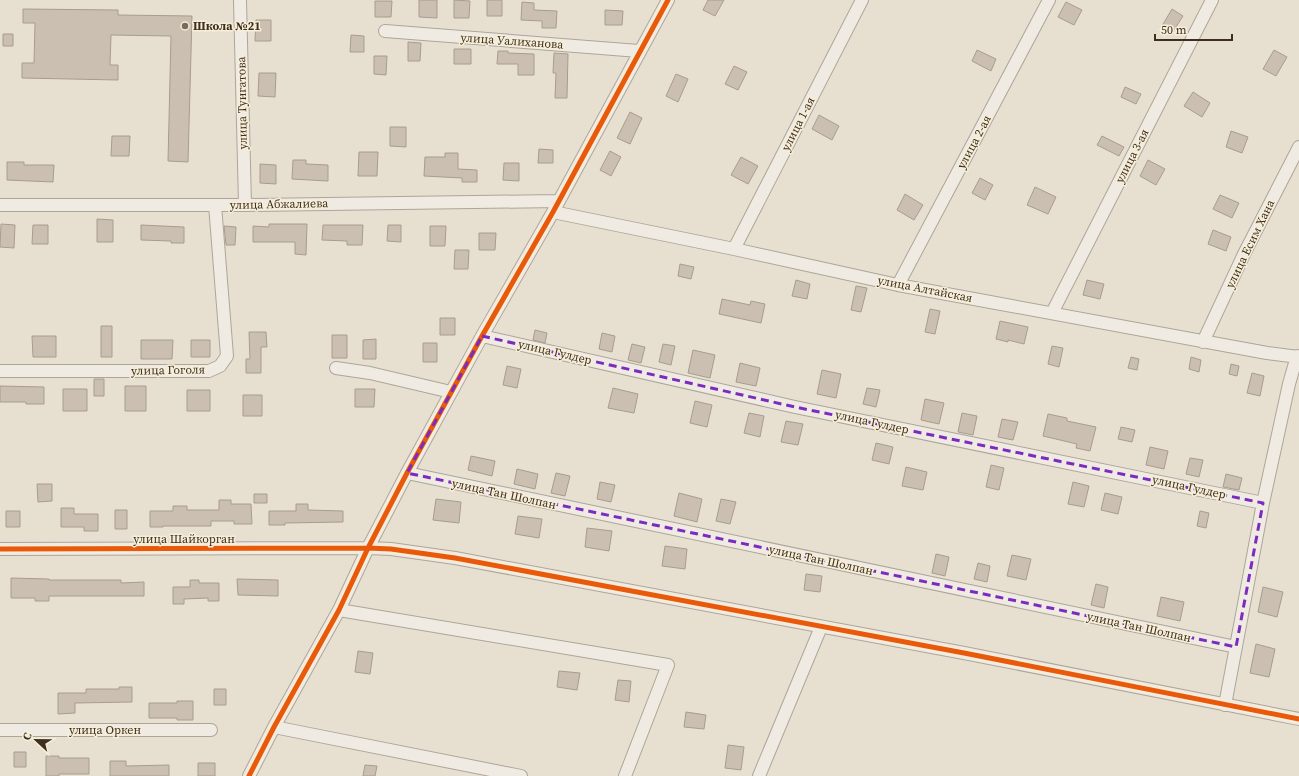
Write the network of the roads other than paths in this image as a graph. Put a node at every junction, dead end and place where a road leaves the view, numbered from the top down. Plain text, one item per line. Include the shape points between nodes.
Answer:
1 (240, 0) edge
2 (668, 0) edge
3 (862, 0) edge
4 (1049, 0) edge
5 (1212, 0) edge
6 (385, 31) dead end
7 (639, 51) junction
8 (1299, 148) edge
9 (559, 201) junction
10 (0, 205) edge
11 (215, 205) junction
12 (245, 205) junction
13 (552, 212) junction
14 (734, 249) junction
15 (898, 284) junction
16 (1052, 313) junction
17 (482, 336) junction
18 (1203, 342) junction
19 (1298, 356) edge
20 (336, 368) dead end
21 (0, 371) edge
22 (451, 392) junction
23 (407, 473) junction
24 (1263, 503) junction
25 (368, 548) junction
26 (0, 549) edge
27 (339, 610) junction
28 (821, 627) junction
29 (1236, 647) junction
30 (1225, 705) junction
31 (1299, 718) edge
32 (274, 727) junction
33 (0, 730) edge
34 (211, 730) dead end
35 (249, 776) edge
36 (521, 776) edge
37 (625, 776) edge
38 (759, 776) edge

1 - 12 street, улица Тунгатова
2 - 7 street
3 - 14 street, улица 1-ая
4 - 15 street, улица 2-ая
5 - 16 street, улица 3-ая
6 - 7 street, улица Уалиханова
7 - 9 street
8 - 18 street, улица Есим Хана via 1244,254
9 - 12 street, улица Абжалиева
9 - 13 street
10 - 11 street, улица Абжалиева
11 - 12 street, улица Абжалиева
11 - 21 street, улица Гоголя via 227,356 220,366 209,370
13 - 14 street, улица Алтайская
13 - 17 street
14 - 15 street, улица Алтайская
15 - 16 street, улица Алтайская
16 - 18 street, улица Алтайская
17 - 22 street
17 - 24 street, улица Гулдер via 795,406
18 - 19 street, улица Алтайская
19 - 24 street via 1289,384
20 - 22 street via 370,373
22 - 23 street
23 - 25 street
23 - 29 street, улица Тан Шолпан
24 - 29 street
25 - 26 street, улица Шайкорган
25 - 27 street
25 - 28 street, улица Шайкорган via 455,558
27 - 32 street
27 - 37 street via 668,665
28 - 30 street, улица Шайкорган
28 - 38 street
29 - 30 street
30 - 31 street, улица Шайкорган
32 - 35 street
32 - 36 street
33 - 34 street, улица Оркен

